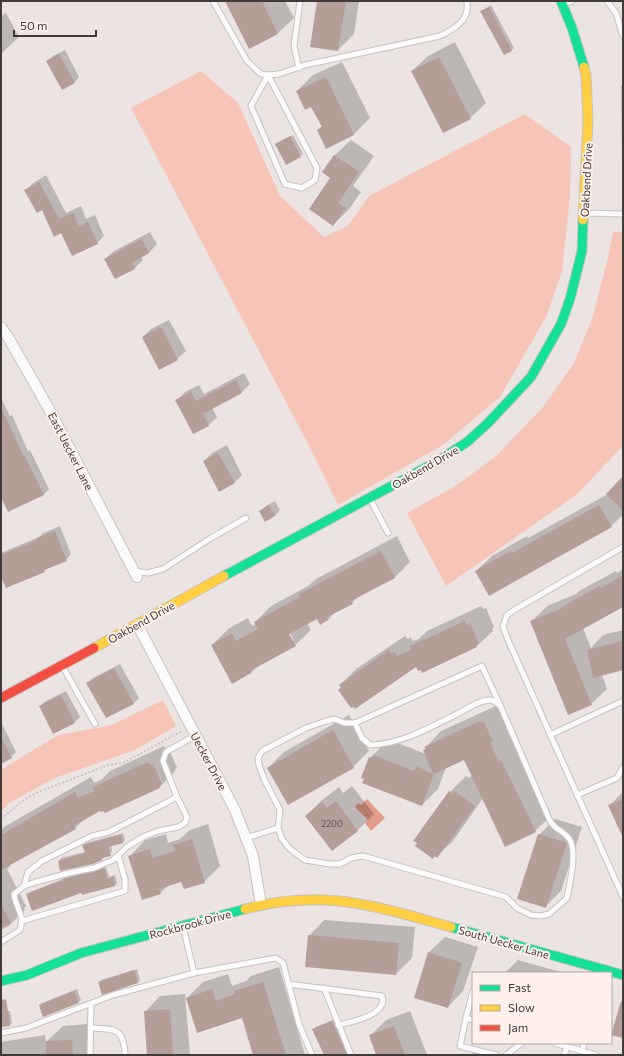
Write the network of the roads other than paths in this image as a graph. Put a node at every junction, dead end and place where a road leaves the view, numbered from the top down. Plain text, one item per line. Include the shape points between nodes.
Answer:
1 (213, 1) edge
2 (300, 1) edge
3 (467, 1) edge
4 (572, 1) edge
5 (607, 1) edge
6 (562, 3) edge
7 (623, 36) edge
8 (299, 68) junction
9 (268, 75) junction
10 (585, 213) junction
11 (623, 214) edge
12 (1, 327) edge
13 (370, 498) junction
14 (246, 518) dead end
15 (388, 532) dead end
16 (623, 547) edge
17 (135, 574) joint
18 (136, 624) junction
19 (62, 666) junction
20 (1, 698) edge
21 (623, 701) edge
22 (500, 705) junction
23 (355, 723) junction
24 (95, 724) dead end
25 (196, 735) junction
26 (550, 735) junction
27 (623, 766) edge
28 (577, 796) junction
29 (177, 797) junction
30 (278, 828) junction
31 (246, 838) junction
32 (118, 855) junction
33 (24, 886) junction
34 (623, 897) edge
35 (261, 905) junction
36 (385, 909) joint
37 (22, 921) junction
38 (183, 925) junction
39 (1, 942) edge
40 (194, 973) junction
41 (623, 975) edge
42 (1, 981) edge
43 (288, 984) junction
44 (324, 988) junction
45 (472, 995) edge
46 (92, 1004) junction
47 (466, 1018) junction
48 (472, 1020) edge
49 (338, 1025) junction
50 (90, 1028) junction
51 (1, 1032) edge
52 (521, 1044) edge
53 (557, 1044) edge
54 (584, 1044) edge
55 (567, 1047) junction
56 (582, 1051) junction
57 (90, 1055) edge
58 (125, 1055) edge
59 (312, 1055) edge
60 (351, 1055) edge
61 (496, 1055) edge
62 (506, 1055) edge
63 (564, 1055) edge
64 (596, 1055) edge

1 - 9 lane via 247,62 261,74
2 - 8 lane via 294,46
3 - 8 lane via 467,13 450,32 440,36
4 - 6 lane
5 - 7 lane via 616,13
6 - 10 street, Oakbend Drive via 586,75 588,121
8 - 9 lane
9 - 9 lane via 251,106 285,184 302,188 315,180 317,168
10 - 11 lane
10 - 13 street, Oakbend Drive via 582,251 570,299 560,324 531,377 467,442
12 - 17 street, East Uecker Lane via 49,409
13 - 15 lane
13 - 18 street, Oakbend Drive
14 - 17 lane via 163,569
16 - 26 lane via 514,610 507,616 503,626
18 - 19 street, Oakbend Drive
18 - 25 street, Uecker Drive
19 - 20 street, Oakbend Drive
19 - 24 lane
21 - 26 lane
22 - 23 lane via 491,700 477,704 398,741 383,745 370,745 362,738
22 - 23 lane via 482,666
22 - 30 lane via 550,821 570,840 573,853 567,898 549,914 531,914 517,908 506,897 363,856 351,858 340,864 306,860 290,850
23 - 30 lane via 334,719 323,722 262,751 258,758 259,765 280,810
25 - 29 lane via 166,752 163,761
25 - 31 street, Uecker Drive via 235,810
26 - 28 lane
27 - 28 lane via 617,778
28 - 34 lane
29 - 32 lane via 187,817 185,823 146,836
29 - 33 lane via 125,824 92,836 42,861 28,872
30 - 31 lane
31 - 35 street, Uecker Drive
32 - 33 lane via 113,860 94,868
32 - 37 lane via 125,879 125,891
33 - 37 lane via 14,894
35 - 36 street, Rockbrook Drive via 302,900 340,901
35 - 38 street, Rockbrook Drive
36 - 41 street, South Uecker Lane
37 - 39 lane via 20,930
38 - 40 lane
38 - 42 street, Rockbrook Drive via 81,953 27,975
40 - 43 lane via 276,958 283,963
40 - 46 lane via 113,995
43 - 44 lane
43 - 59 lane via 299,1024
44 - 49 lane
44 - 49 lane via 382,996 382,1006 377,1011 367,1017
45 - 47 lane
46 - 50 lane
46 - 51 lane via 26,1028
47 - 48 lane
47 - 61 lane via 460,1046
49 - 60 lane
50 - 57 lane
50 - 58 lane via 117,1031 123,1040
52 - 62 lane
53 - 55 lane
54 - 56 lane
55 - 56 lane
55 - 63 lane
56 - 64 lane

